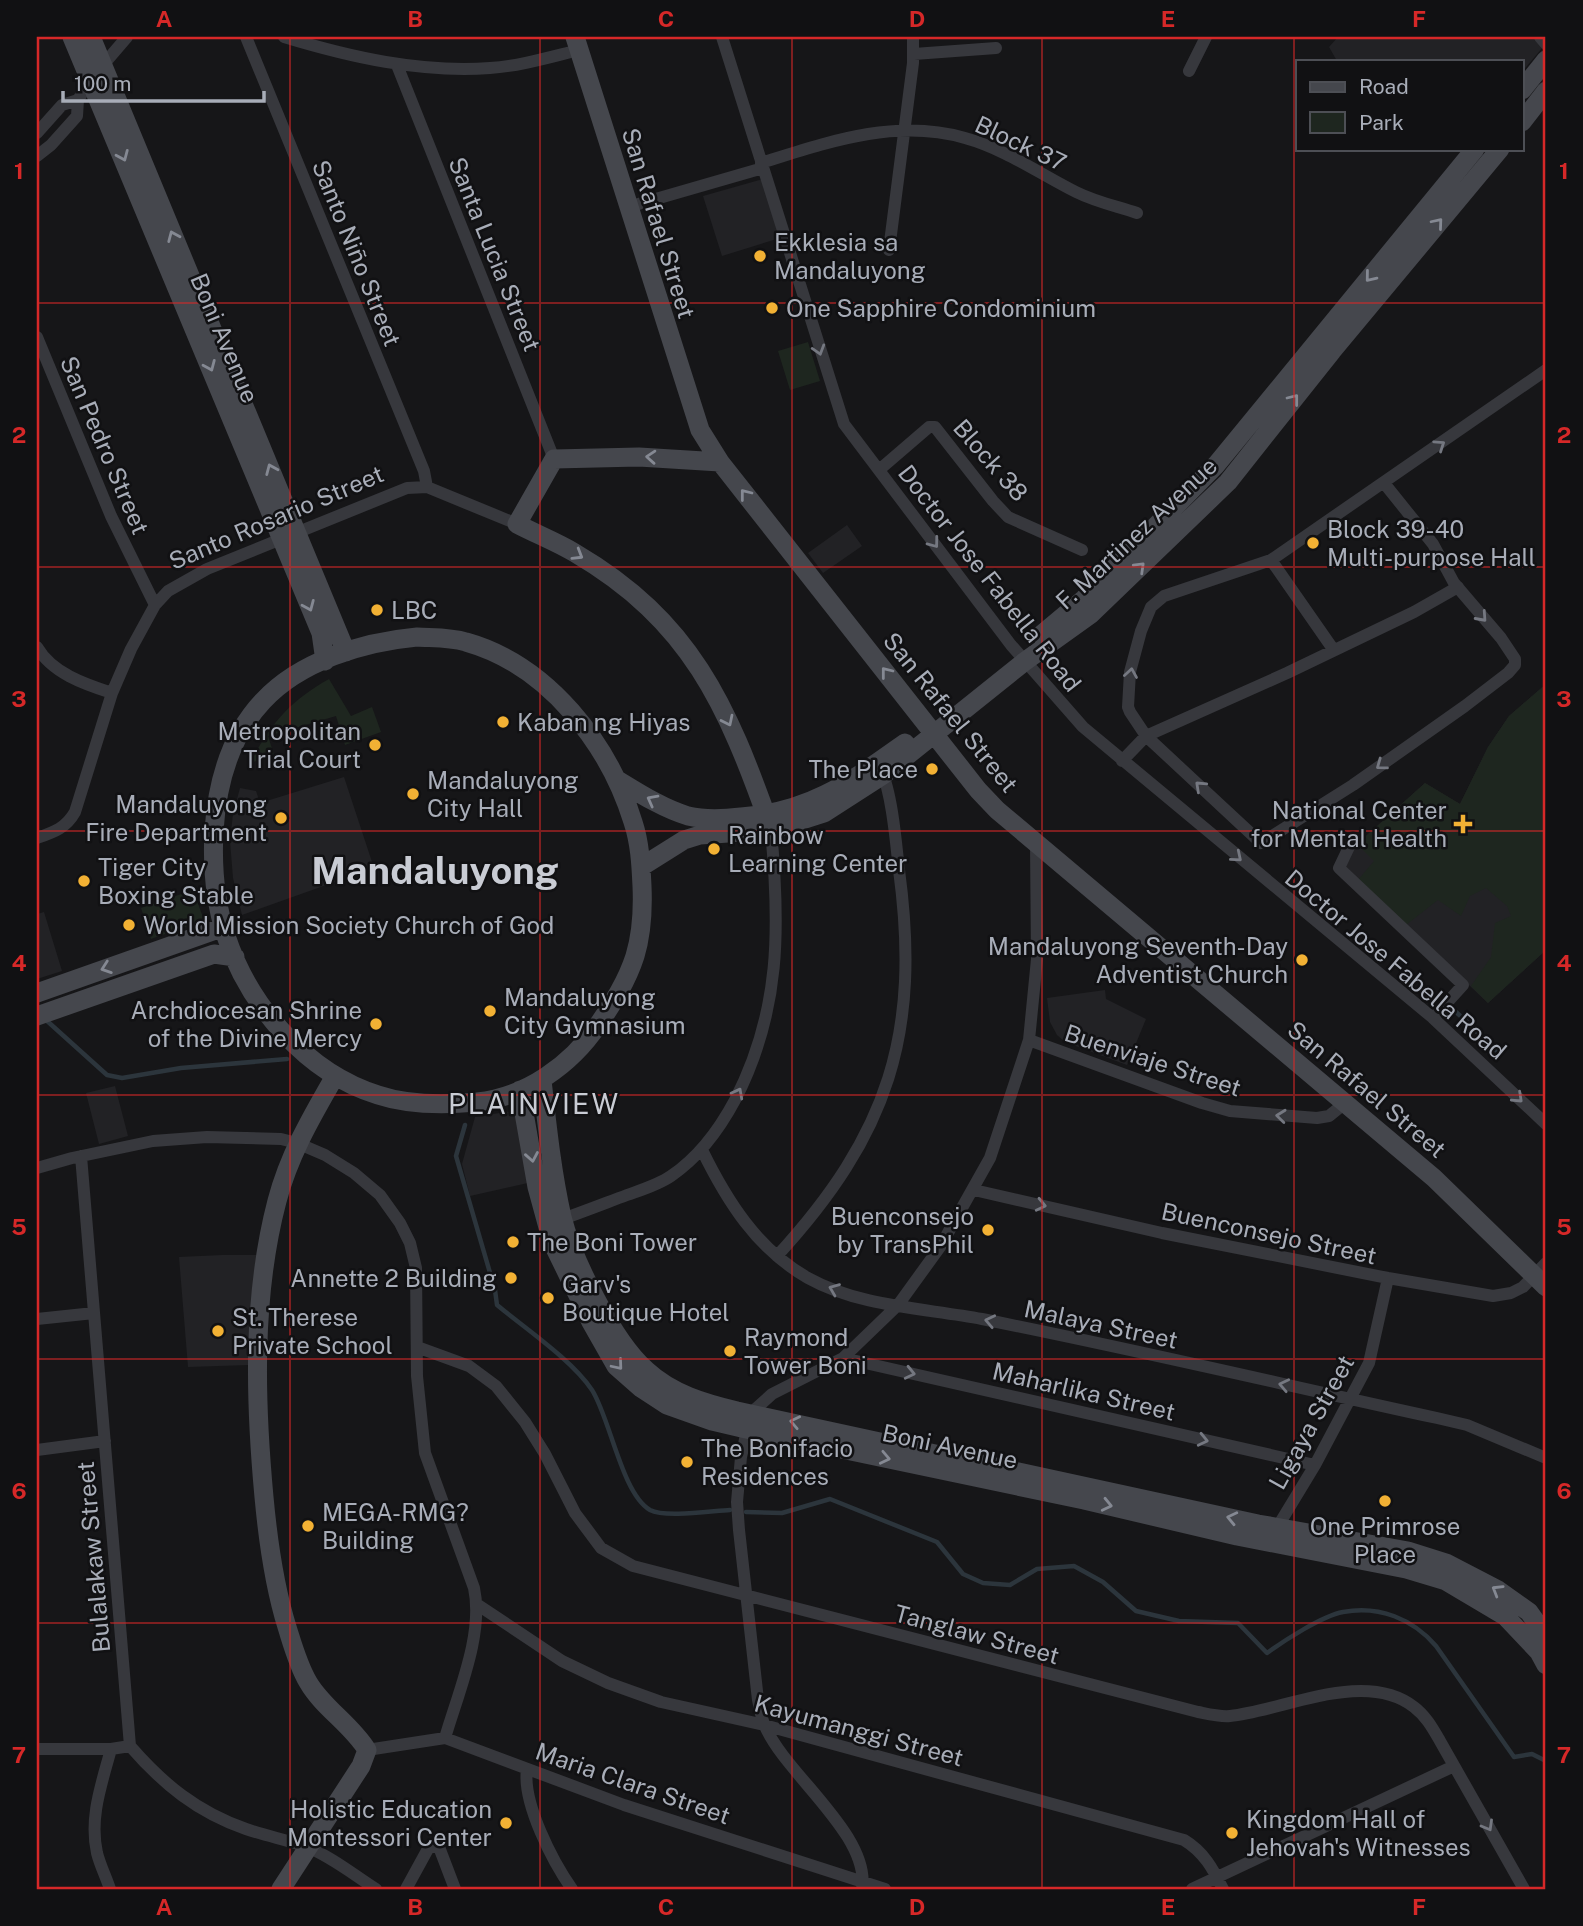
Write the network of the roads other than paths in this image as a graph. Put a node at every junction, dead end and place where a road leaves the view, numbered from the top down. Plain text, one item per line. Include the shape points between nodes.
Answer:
1 (72, 37) edge
2 (91, 37) edge
3 (127, 37) edge
4 (246, 37) edge
5 (284, 37) edge
6 (722, 37) edge
7 (913, 37) edge
8 (1206, 37) edge
9 (1540, 37) edge
10 (577, 44) edge
11 (1546, 44) edge
12 (996, 48) dead end
13 (914, 54) junction
14 (1546, 60) edge
15 (397, 65) junction
16 (1189, 71) dead end
17 (97, 72) junction
18 (1524, 88) edge
19 (1546, 92) edge
20 (78, 100) junction
21 (1524, 120) edge
22 (904, 129) junction
23 (37, 133) edge
24 (1474, 150) edge
25 (1499, 150) edge
26 (37, 156) edge
27 (762, 165) junction
28 (628, 207) junction
29 (1137, 213) dead end
30 (889, 250) dead end
31 (37, 337) edge
32 (1546, 370) edge
33 (554, 459) junction
34 (720, 461) junction
35 (878, 470) junction
36 (1384, 483) junction
37 (427, 487) junction
38 (517, 524) junction
39 (290, 534) junction
40 (1082, 551) dead end
41 (1271, 560) junction
42 (1458, 587) junction
43 (155, 605) junction
44 (37, 647) edge
45 (1333, 649) junction
46 (346, 652) junction
47 (1021, 657) junction
48 (325, 661) junction
49 (112, 692) junction
50 (932, 730) junction
51 (1146, 736) junction
52 (1122, 761) junction
53 (880, 769) junction
54 (617, 779) junction
55 (768, 823) junction
56 (37, 838) edge
57 (1037, 845) junction
58 (1349, 847) dead end
59 (641, 867) junction
60 (224, 927) junction
61 (235, 957) junction
62 (37, 993) edge
63 (37, 1016) edge
64 (1433, 1018) junction
65 (1029, 1040) junction
66 (335, 1076) junction
67 (542, 1080) junction
68 (520, 1090) junction
69 (1345, 1103) junction
70 (1546, 1124) edge
71 (297, 1143) junction
72 (702, 1150) junction
73 (81, 1156) junction
74 (37, 1168) edge
75 (974, 1190) junction
76 (554, 1222) junction
77 (777, 1256) junction
78 (1543, 1275) edge
79 (1388, 1278) junction
80 (898, 1305) junction
81 (94, 1313) junction
82 (37, 1319) edge
83 (417, 1347) junction
84 (843, 1358) junction
85 (1351, 1399) junction
86 (748, 1421) junction
87 (104, 1441) junction
88 (37, 1450) edge
89 (1546, 1458) edge
90 (1315, 1465) junction
91 (1274, 1535) junction
92 (746, 1595) junction
93 (478, 1605) junction
94 (1546, 1636) edge
95 (1546, 1665) edge
96 (764, 1725) junction
97 (445, 1738) junction
98 (130, 1746) junction
99 (37, 1749) edge
100 (111, 1749) junction
101 (366, 1750) junction
102 (1454, 1766) junction
103 (527, 1769) junction
104 (308, 1847) junction
105 (1220, 1883) edge
106 (863, 1886) edge
107 (110, 1889) edge
108 (281, 1889) edge
109 (376, 1889) edge
110 (405, 1889) edge
111 (455, 1889) edge
112 (572, 1889) edge
113 (885, 1889) edge
114 (1192, 1889) edge
115 (1524, 1889) edge

1 - 17 main road, Boni Avenue
2 - 17 main road, Boni Avenue
3 - 17 street
4 - 37 street, Santo Niño Street
5 - 15 street
6 - 27 street, Doctor Jose Fabella Road
7 - 13 street
8 - 16 street
9 - 11 street
10 - 15 street via 491,68
10 - 28 main road, San Rafael Street
12 - 13 street
13 - 22 street
14 - 18 main road
15 - 33 street, Santa Lucia Street
17 - 20 street
17 - 39 main road, Boni Avenue
19 - 21 main road
20 - 23 street via 62,105
20 - 26 street via 78,116
22 - 27 street, Block 37 via 827,141
22 - 29 street, Block 37 via 965,138 1090,198
22 - 30 street
24 -> 47 main road, F. Martinez Avenue via 1216,465
47 -> 25 main road, F. Martinez Avenue via 1091,614 1228,482
27 - 28 street, Block 37
27 -> 35 street, Doctor Jose Fabella Road via 844,424
28 - 34 main road, San Rafael Street via 700,430
31 - 43 street, San Pedro Street via 111,516
36 -> 32 street
34 -> 33 main road
33 - 38 main road
50 -> 34 main road, San Rafael Street
35 - 40 street, Block 38 via 929,427 935,427 1009,517
35 -> 47 street, Doctor Jose Fabella Road
36 - 41 street
36 - 42 street via 1433,544
37 - 38 street
37 - 39 street, Santo Rosario Street via 387,494
38 -> 55 main road via 612,577 677,636 707,678 732,729
39 - 43 street, Santo Rosario Street via 185,580
39 - 46 main road, Boni Avenue
39 -> 48 main road, Boni Avenue
41 - 45 street
51 -> 41 street via 1128,706 1130,672 1151,607 1164,596
42 - 45 street
42 -> 51 street via 1501,638 1515,659 1513,668 1353,785 1261,843
43 - 49 street, Santo Rosario Street
44 - 49 street via 44,659 69,677
45 - 51 street
46 - 48 main road
46 - 54 main road via 365,644 416,637 466,642 485,650 533,676 571,711
47 - 50 main road, F. Martinez Avenue
47 - 52 street, Doctor Jose Fabella Road via 1083,727
48 - 60 main road via 282,683 262,701 224,768 214,849 215,886
49 - 56 street, Santo Rosario Street via 75,812 68,824
50 - 53 main road, F. Martinez Avenue
50 - 57 main road, San Rafael Street via 978,790
51 - 52 street
52 -> 64 street, Doctor Jose Fabella Road
53 - 55 main road, F. Martinez Avenue
53 - 77 street via 896,844 906,933 906,985 895,1060 860,1147 835,1188
55 -> 54 main road, F. Martinez Avenue via 691,817
54 - 59 main road via 634,825
55 - 59 main road, F. Martinez Avenue via 692,838
72 -> 55 street via 723,1122 749,1072 767,1017 777,922
57 - 65 street via 1037,959
57 - 69 main road, San Rafael Street
58 - 64 street via 1339,867 1463,985
59 - 67 main road via 640,932 623,985 587,1042
60 - 61 main road
60 -> 62 main road
61 - 63 main road via 214,954
61 - 66 main road via 284,1033
64 -> 70 street, Doctor Jose Fabella Road
69 -> 65 street, Buenviaje Street via 1329,1116 1317,1118 1230,1111
65 - 75 street via 1000,1131
66 - 68 main road via 380,1096 422,1103 476,1102
66 - 71 main road
67 - 68 main road
67 - 76 main road, Boni Avenue
68 -> 76 main road, Boni Avenue
69 - 78 main road, San Rafael Street
71 - 73 street via 190,1138
71 - 83 street via 354,1173 380,1195 400,1223 416,1269
71 - 101 main road via 276,1201 260,1317 260,1449 268,1538 297,1659 320,1699
72 - 76 street via 662,1182
72 - 77 street, Malaya Street via 742,1221
73 - 74 street
73 - 81 street, Bulalakaw Street
75 -> 79 street, Buenconsejo Street
75 - 80 street
76 - 86 main road, Boni Avenue via 569,1280 616,1366 667,1405 690,1414
80 -> 77 street, Malaya Street via 835,1291
78 - 79 street, Buenconsejo Street via 1511,1293 1493,1296
79 - 85 street, Ligaya Street via 1369,1363
80 - 84 street
85 -> 80 street, Malaya Street
81 - 82 street
81 - 87 street, Bulalakaw Street
83 - 92 street, Tanglaw Street via 469,1366 496,1386 525,1422 575,1513 601,1548 632,1566
83 - 93 street via 425,1452
84 - 86 street via 772,1394
84 -> 90 street, Maharlika Street
85 - 89 street, Malaya Street via 1467,1425
85 - 90 street, Ligaya Street
86 - 91 main road, Boni Avenue via 1044,1491
86 - 92 street via 737,1502
87 - 88 street
87 - 98 street, Bulalakaw Street
90 - 91 street, Ligaya Street
94 -> 91 main road, Boni Avenue via 1520,1604 1446,1563 1356,1541
91 - 95 main road, Boni Avenue via 1446,1581 1506,1616
92 - 96 street
92 - 102 street, Tanglaw Street via 1198,1712 1227,1716 1338,1692 1395,1697 1427,1719
93 - 96 street, Kayumanggi Street via 562,1661 608,1683 661,1702
93 - 97 street via 470,1653
96 - 105 street, Kayumanggi Street via 1184,1840 1205,1857
96 - 106 street via 847,1836 862,1871
97 - 101 street, Maria Clara Street
97 - 103 street, Maria Clara Street
98 - 100 street
98 - 104 street via 156,1776 209,1812 244,1829
99 - 100 street
100 - 107 street via 94,1831
101 - 104 main road via 361,1766
102 - 105 street
102 -> 115 street, Tanglaw Street
103 - 106 street, Maria Clara Street
103 - 112 street via 526,1791 545,1842
104 - 108 main road
104 - 109 street
105 - 114 street
106 - 113 street, Maria Clara Street
110 - 111 street via 429,1847 435,1846

